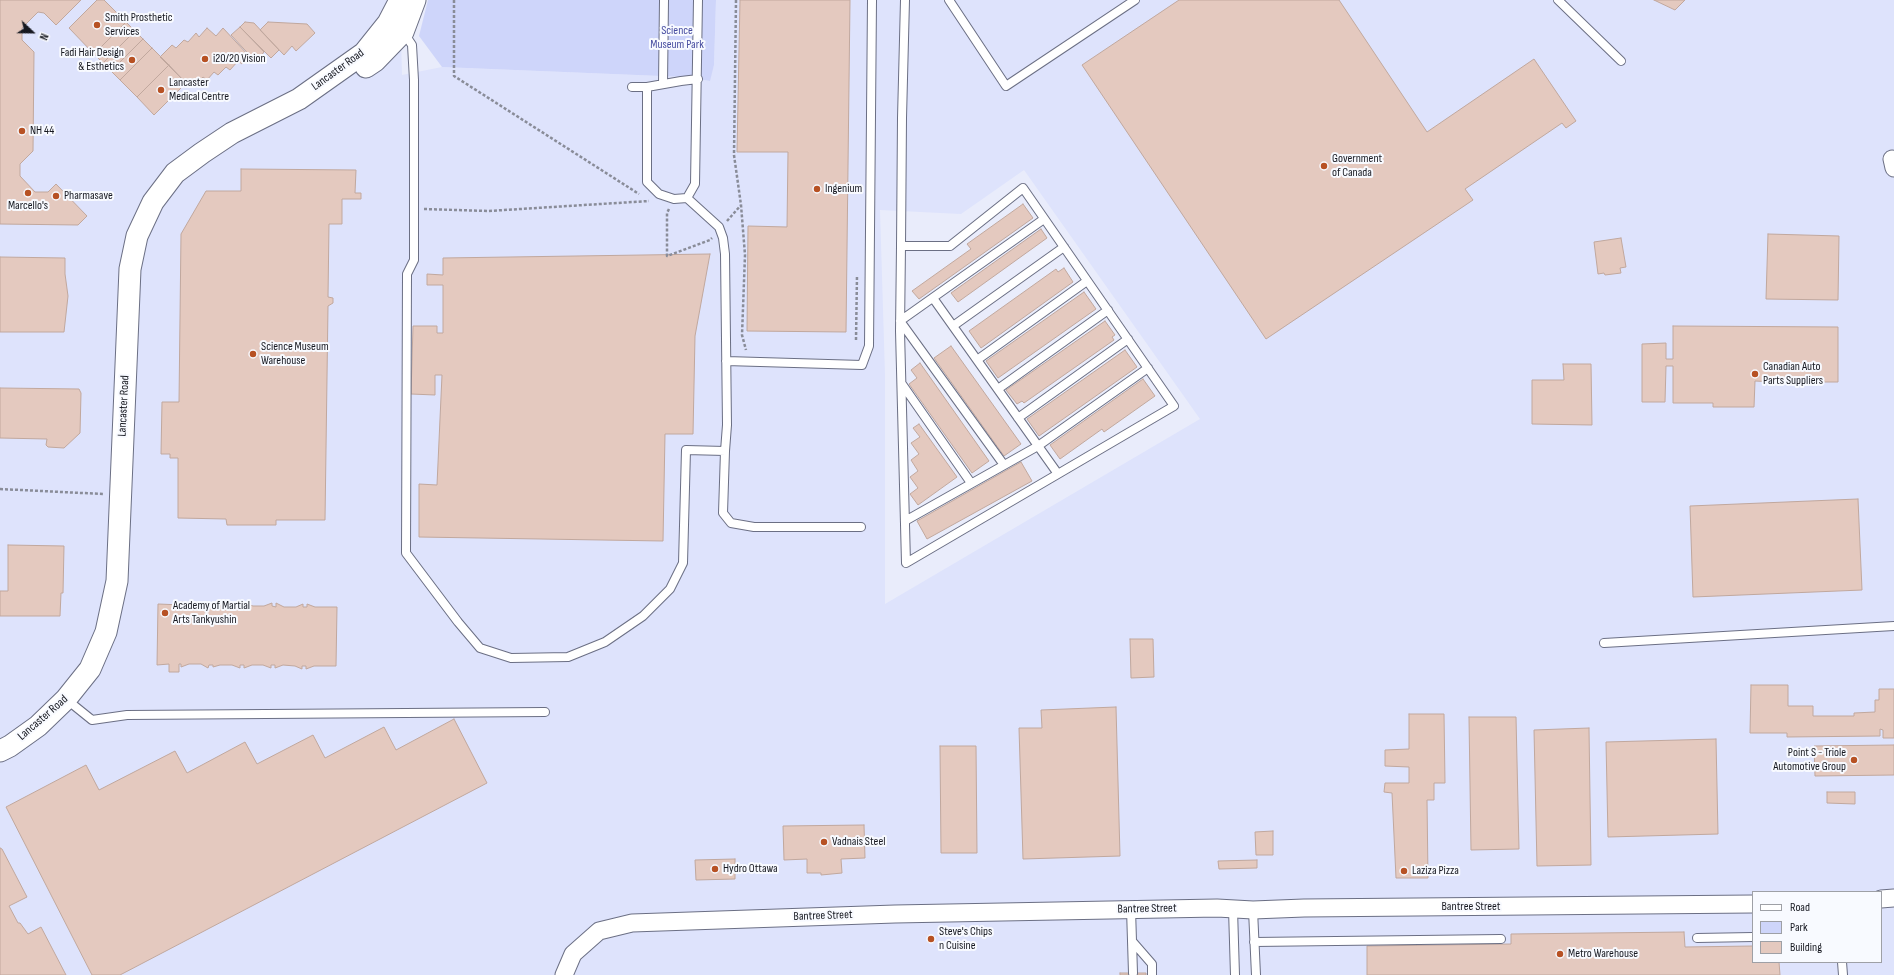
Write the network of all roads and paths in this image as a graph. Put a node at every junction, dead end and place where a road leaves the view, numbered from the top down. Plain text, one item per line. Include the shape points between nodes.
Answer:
1 (400, 0) edge
2 (416, 0) edge
3 (454, 0) edge
4 (664, 0) edge
5 (698, 0) edge
6 (736, 0) edge
7 (872, 0) edge
8 (905, 0) edge
9 (949, 0) edge
10 (1135, 0) edge
11 (1558, 0) edge
12 (395, 27) junction
13 (1621, 61) dead end
14 (698, 79) junction
15 (663, 84) junction
16 (632, 87) dead end
17 (647, 88) junction
18 (639, 194) dead end
19 (687, 198) junction
20 (674, 199) junction
21 (649, 201) dead end
22 (413, 209) junction
23 (1044, 219) junction
24 (710, 240) dead end
25 (901, 246) junction
26 (1064, 247) junction
27 (1087, 281) junction
28 (933, 298) junction
29 (1108, 310) junction
30 (900, 321) junction
31 (953, 326) junction
32 (1128, 339) junction
33 (977, 360) junction
34 (726, 361) junction
35 (749, 362) junction
36 (1148, 368) junction
37 (901, 383) junction
38 (998, 389) junction
39 (1018, 418) junction
40 (1038, 446) junction
41 (725, 451) junction
42 (1004, 465) junction
43 (1058, 474) junction
44 (971, 483) junction
45 (0, 489) edge
46 (120, 494) junction
47 (905, 520) junction
48 (861, 527) dead end
49 (1894, 626) edge
50 (1604, 643) dead end
51 (66, 699) junction
52 (545, 712) dead end
53 (0, 751) edge
54 (1894, 898) edge
55 (1882, 899) edge
56 (1752, 904) edge
57 (1131, 909) junction
58 (1232, 909) junction
59 (1253, 910) junction
60 (1752, 937) edge
61 (1501, 938) dead end
62 (1697, 938) dead end
63 (1132, 941) junction
64 (1254, 942) junction
65 (1842, 963) edge
66 (1133, 973) dead end
67 (564, 975) edge
68 (1152, 975) edge
69 (1235, 975) edge
70 (1256, 975) edge
71 (1843, 975) edge

1 - 12 street, Lancaster Road
2 - 12 street, Lancaster Road
3 - 18 path via 454,76
4 - 15 lane
5 - 14 lane
6 - 35 path via 734,155 745,255 742,336
7 - 35 lane via 869,346 862,365
8 - 25 lane
9 - 10 lane via 1006,86
11 - 13 lane
12 - 22 lane via 412,45
12 - 46 street, Lancaster Road via 375,61 357,74 324,92 300,99 232,133 175,173 152,202 137,236 130,269
14 - 15 lane
14 - 19 lane via 695,184
15 - 17 lane
16 - 17 lane
17 - 20 lane via 646,182 659,194
19 - 20 lane
19 - 34 lane via 719,227 724,238
20 - 24 path via 667,213 667,256
21 - 22 path via 488,211
22 - 41 lane via 414,260 407,274 406,553 480,648 511,658 568,657 604,642 643,616 670,589 683,563 686,450
23 - 25 lane via 1022,188 950,246
23 - 26 lane
23 - 28 lane
25 - 30 lane
26 - 27 lane
26 - 31 lane
27 - 29 lane
27 - 33 lane
28 - 30 lane
28 - 31 lane
29 - 32 lane
29 - 38 lane
30 - 37 lane
30 - 42 lane
31 - 33 lane
32 - 36 lane
32 - 39 lane
33 - 38 lane
34 - 35 lane
34 - 41 lane
36 - 40 lane
36 - 43 lane via 1174,406
37 - 44 lane
37 - 47 lane
38 - 39 lane
39 - 40 lane
40 - 42 lane
40 - 43 lane
41 - 48 lane via 724,513 731,523 771,528
42 - 44 lane
43 - 47 lane via 906,563
44 - 47 lane
45 - 46 path
46 - 51 street, Lancaster Road via 118,581 106,632 90,669
49 - 50 lane
51 - 52 lane via 92,720 127,715
51 - 53 street, Lancaster Road via 38,726
54 - 55 street
56 - 59 street, Bantree Street
57 - 58 street, Bantree Street
57 - 63 lane
57 - 67 street, Bantree Street via 632,923 599,931 573,954
58 - 59 street, Bantree Street
58 - 69 lane
59 - 64 lane
60 - 62 lane
61 - 64 lane
63 - 66 lane
63 - 68 lane via 1152,964
64 - 70 lane
65 - 71 lane

